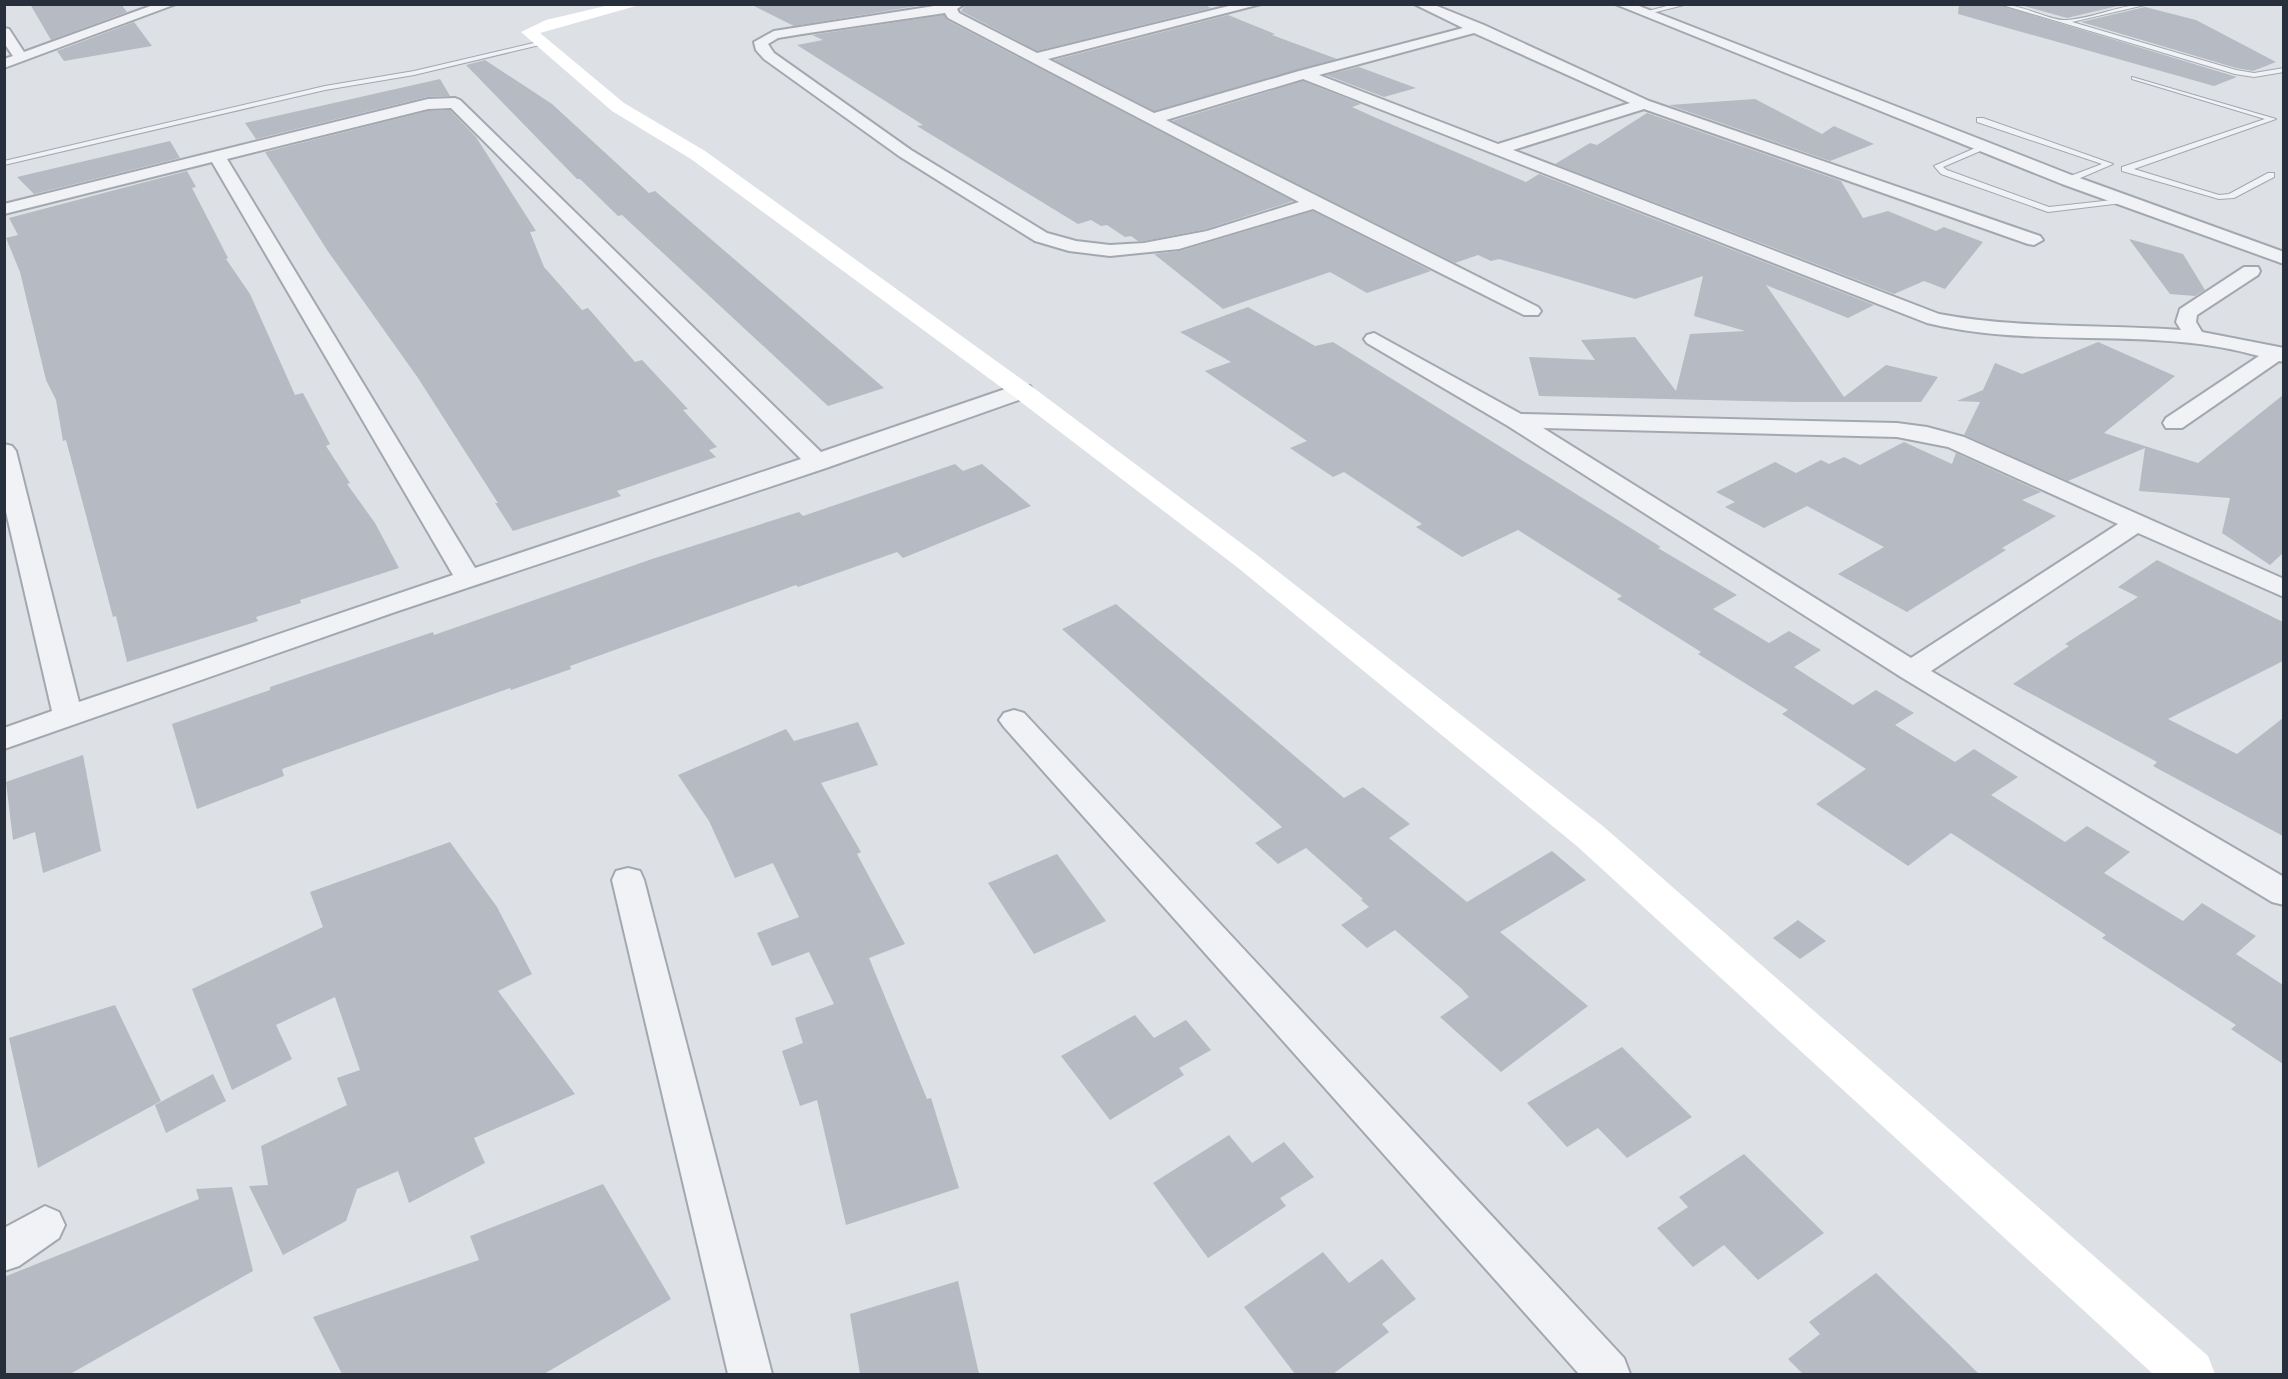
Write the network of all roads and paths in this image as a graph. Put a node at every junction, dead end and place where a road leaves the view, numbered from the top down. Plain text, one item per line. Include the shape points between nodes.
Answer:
1 (636, 4) edge
2 (1255, 4) edge
3 (1420, 4) edge
4 (1621, 4) edge
5 (1685, 4) edge
6 (2001, 4) edge
7 (2146, 4) edge
8 (162, 6) edge
9 (954, 6) edge
10 (1644, 13) junction
11 (2064, 22) junction
12 (1479, 28) junction
13 (4, 32) edge
14 (542, 43) junction
15 (1038, 57) junction
16 (21, 58) junction
17 (4, 64) edge
18 (2283, 70) edge
19 (1304, 74) junction
20 (2134, 78) dead end
21 (1644, 104) junction
22 (1150, 119) junction
23 (2272, 119) junction
24 (1980, 120) dead end
25 (2283, 123) edge
26 (1982, 147) junction
27 (1498, 149) junction
28 (217, 156) junction
29 (4, 163) edge
30 (2109, 164) junction
31 (2127, 169) junction
32 (2271, 175) dead end
33 (2068, 180) junction
34 (2122, 201) junction
35 (1314, 203) junction
36 (4, 209) edge
37 (2034, 240) dead end
38 (2283, 259) edge
39 (2251, 271) dead end
40 (1531, 311) dead end
41 (2194, 335) junction
42 (1374, 339) dead end
43 (2280, 354) edge
44 (1022, 391) junction
45 (1516, 421) junction
46 (2174, 423) dead end
47 (4, 451) edge
48 (818, 463) junction
49 (2138, 522) junction
50 (468, 578) junction
51 (2283, 589) edge
52 (1911, 671) junction
53 (68, 716) junction
54 (1014, 720) dead end
55 (4, 739) edge
56 (628, 880) dead end
57 (2283, 893) edge
58 (45, 1225) dead end
59 (4, 1252) edge
60 (750, 1374) edge
61 (1608, 1374) edge
62 (2190, 1374) edge

1 - 14 street via 551,23 529,32
2 - 15 street
3 - 12 street
4 - 10 street
5 - 10 lane
6 - 11 lane
7 - 11 lane
8 - 16 street
9 - 15 street via 953,15
9 - 35 street via 774,35 761,42 769,56 905,153 1041,237 1063,246 1104,251 1188,244
10 - 26 street
11 - 18 lane via 2235,72 2254,75
12 - 19 street
12 - 21 street
13 - 16 street
14 - 29 lane via 414,73 325,88
14 - 44 street via 618,107 672,136
15 - 22 street
16 - 17 street
19 - 22 street
19 - 27 street
20 - 23 lane
21 - 27 street
21 - 37 street
22 - 35 street
23 - 25 lane
23 - 31 lane
24 - 30 lane
26 - 33 street
26 - 34 lane via 1938,166 1944,172 2048,210
27 - 41 street via 1934,319 1972,328 2025,333
28 - 36 street
28 - 48 street via 428,104 455,103
28 - 50 street
30 - 31 lane
30 - 33 lane
31 - 32 lane via 2219,197 2231,196
33 - 34 street
34 - 38 street
35 - 40 street
39 - 41 street via 2187,313 2186,322
41 - 43 street
42 - 45 street
43 - 46 street
44 - 48 street
44 - 62 street via 1247,561 1591,837
45 - 49 street via 1897,430 1927,434 1956,442
45 - 52 street
47 - 53 street
48 - 50 street
49 - 51 street
49 - 52 street
50 - 53 street
52 - 57 street
53 - 55 street
54 - 61 street
56 - 60 street
58 - 59 street

